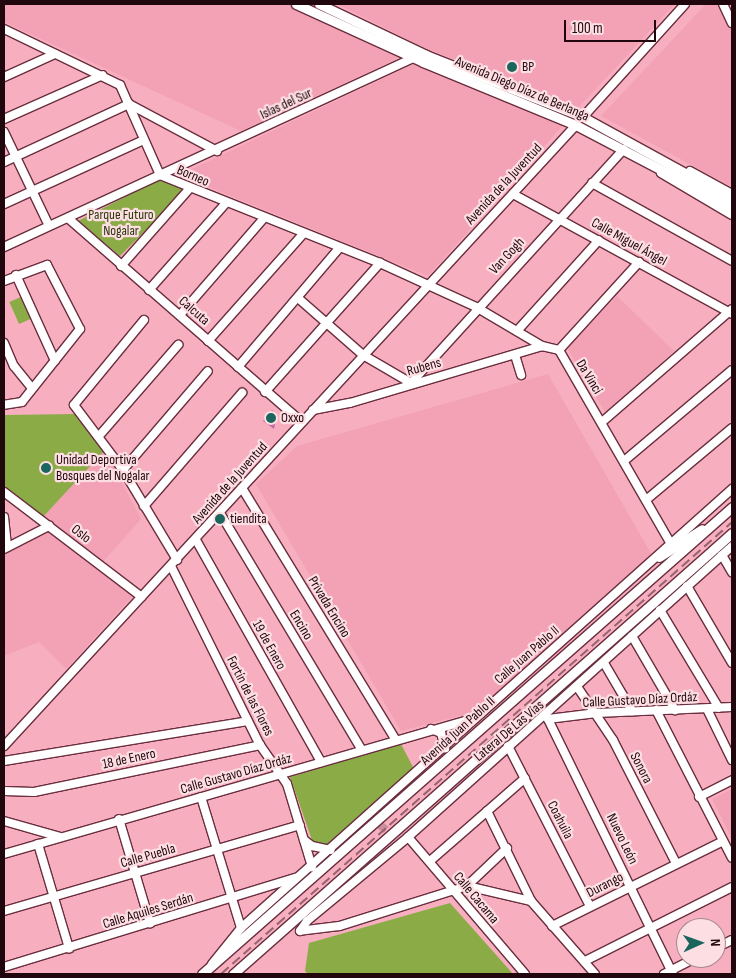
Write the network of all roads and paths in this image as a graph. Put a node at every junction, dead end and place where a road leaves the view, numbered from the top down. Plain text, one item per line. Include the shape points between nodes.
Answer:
1 (296, 4) edge
2 (319, 4) edge
3 (685, 4) edge
4 (723, 4) edge
5 (311, 11) junction
6 (731, 16) edge
7 (344, 17) junction
8 (4, 29) edge
9 (55, 54) junction
10 (422, 54) junction
11 (414, 58) junction
12 (103, 75) junction
13 (4, 77) edge
14 (129, 104) junction
15 (583, 117) junction
16 (4, 119) edge
17 (576, 125) junction
18 (4, 132) edge
19 (144, 140) junction
20 (624, 149) junction
21 (217, 151) junction
22 (15, 156) junction
23 (4, 162) edge
24 (655, 162) junction
25 (160, 175) junction
26 (592, 183) junction
27 (692, 183) junction
28 (190, 188) junction
29 (32, 191) junction
30 (513, 194) junction
31 (732, 194) edge
32 (732, 200) edge
33 (226, 203) junction
34 (4, 204) edge
35 (732, 207) edge
36 (732, 215) edge
37 (560, 217) junction
38 (69, 218) junction
39 (264, 218) junction
40 (48, 226) junction
41 (304, 233) junction
42 (600, 240) junction
43 (4, 247) edge
44 (340, 248) junction
45 (639, 262) junction
46 (732, 262) edge
47 (380, 263) junction
48 (121, 266) junction
49 (16, 275) junction
50 (4, 280) edge
51 (428, 284) junction
52 (150, 290) junction
53 (298, 298) junction
54 (476, 308) junction
55 (731, 312) edge
56 (180, 315) junction
57 (144, 320) dead end
58 (328, 324) junction
59 (517, 331) junction
60 (208, 340) junction
61 (4, 343) edge
62 (178, 345) dead end
63 (542, 346) junction
64 (559, 350) junction
65 (363, 355) junction
66 (515, 355) junction
67 (55, 361) junction
68 (238, 367) junction
69 (732, 370) edge
70 (208, 371) dead end
71 (521, 375) dead end
72 (410, 383) junction
73 (32, 388) junction
74 (266, 392) junction
75 (242, 393) dead end
76 (4, 405) edge
77 (313, 410) junction
78 (302, 422) junction
79 (602, 422) junction
80 (732, 428) edge
81 (99, 436) junction
82 (624, 461) junction
83 (123, 470) junction
84 (242, 488) junction
85 (732, 489) edge
86 (4, 492) edge
87 (646, 500) junction
88 (144, 506) junction
89 (732, 507) edge
90 (220, 513) junction
91 (4, 517) edge
92 (720, 519) junction
93 (49, 526) junction
94 (732, 533) edge
95 (196, 540) junction
96 (671, 544) junction
97 (732, 546) edge
98 (6, 548) edge
99 (722, 555) junction
100 (658, 557) junction
101 (174, 563) junction
102 (732, 572) edge
103 (687, 586) junction
104 (142, 597) junction
105 (660, 610) junction
106 (632, 636) junction
107 (604, 663) junction
108 (732, 663) edge
109 (578, 688) junction
110 (732, 707) edge
111 (719, 708) junction
112 (707, 709) junction
113 (656, 710) junction
114 (675, 710) junction
115 (632, 711) junction
116 (597, 713) junction
117 (547, 717) junction
118 (476, 718) junction
119 (248, 721) junction
120 (430, 728) junction
121 (395, 739) junction
122 (260, 745) junction
123 (4, 746) edge
124 (508, 746) junction
125 (445, 748) junction
126 (361, 749) junction
127 (732, 760) edge
128 (4, 761) edge
129 (321, 762) junction
130 (282, 775) junction
131 (525, 778) junction
132 (732, 780) edge
133 (4, 791) edge
134 (201, 797) junction
135 (699, 797) junction
136 (487, 812) junction
137 (119, 819) junction
138 (4, 821) edge
139 (300, 825) junction
140 (60, 837) junction
141 (304, 840) junction
142 (403, 840) junction
143 (723, 841) junction
144 (38, 844) junction
145 (216, 848) junction
146 (507, 848) junction
147 (331, 850) junction
148 (4, 854) edge
149 (732, 858) edge
150 (430, 861) junction
151 (676, 863) junction
152 (312, 867) junction
153 (135, 872) junction
154 (299, 878) junction
155 (467, 886) junction
156 (629, 887) junction
157 (732, 887) edge
158 (451, 889) junction
159 (54, 896) junction
160 (231, 899) junction
161 (531, 901) junction
162 (590, 906) junction
163 (4, 911) edge
164 (150, 923) junction
165 (552, 926) junction
166 (241, 928) junction
167 (649, 929) junction
168 (69, 948) junction
169 (585, 962) junction
170 (211, 966) junction
171 (4, 967) edge
172 (670, 973) edge
173 (202, 974) edge
174 (233, 974) edge
175 (525, 974) edge
176 (595, 974) edge

1 - 5 main road, Avenida Diego Díaz de Berlanga
2 - 7 main road, Avenida Diego Díaz de Berlanga
3 - 15 street
4 - 6 street
5 - 7 main road via 339,19
5 - 11 main road, Avenida Diego Díaz de Berlanga
7 - 10 main road, Avenida Diego Díaz de Berlanga
8 - 9 street, Borneo
9 - 12 street, Borneo
9 - 13 street
10 - 11 street, Islas del Sur
10 - 15 main road, Avenida Diego Díaz de Berlanga
11 - 17 main road, Avenida Diego Díaz de Berlanga
11 - 21 street, Islas del Sur
12 - 14 street, Borneo via 120,85
12 - 16 street
14 - 19 street, Borneo
14 - 21 street
14 - 22 street
15 - 24 main road, Avenida Diego Díaz de Berlanga
17 - 20 main road, Avenida Diego Díaz de Berlanga
17 - 30 street, Avenida de la Juventud
18 - 22 street
19 - 25 street, Borneo
19 - 29 street
20 - 24 main road, Avenida Diego Díaz de Berlanga
20 - 26 street, Van Gogh
21 - 25 street, Islas del Sur
22 - 23 street
22 - 29 street
24 - 27 main road, Avenida Diego Díaz de Berlanga
24 - 31 street via 676,164
24 - 36 street via 668,178
25 - 28 street, Borneo
25 - 38 street, Islas del Sur
26 - 37 street, Van Gogh
26 - 46 street
27 - 32 main road, Avenida Diego Díaz de Berlanga
27 - 35 main road, Avenida Diego Díaz de Berlanga
28 - 33 street, Borneo
28 - 48 street
29 - 34 street
29 - 40 street
30 - 37 street, Calle Miguel Ángel
30 - 51 street, Avenida de la Juventud
33 - 39 street, Borneo
33 - 52 street
37 - 42 street, Calle Miguel Ángel
37 - 54 street, Van Gogh
38 - 40 street, Islas del Sur
38 - 48 street, Calcuta
39 - 41 street, Borneo
39 - 56 street
40 - 43 street, Islas del Sur
41 - 44 street, Borneo
41 - 60 street
42 - 45 street, Calle Miguel Ángel
42 - 59 street
44 - 47 street, Borneo
44 - 53 street
45 - 55 street, Calle Miguel Ángel
45 - 64 street
47 - 51 street, Borneo
47 - 58 street
48 - 52 street, Calcuta
49 - 50 street
49 - 67 street
49 - 67 street via 41,264 49,266 80,327
51 - 54 street, Da Vinci
51 - 65 street, Avenida de la Juventud
52 - 56 street, Calcuta
53 - 58 street
53 - 68 street
54 - 59 street, Da Vinci
54 - 72 street, Van Gogh
55 - 79 street
56 - 60 street, Calcuta
57 - 81 street, Fortín de las Flores via 74,405
58 - 65 street
58 - 74 street
59 - 63 street, Da Vinci
60 - 68 street, Calcuta
61 - 73 street via 14,366
62 - 81 street
63 - 64 street, Da Vinci
63 - 66 street, Rubens
64 - 79 street, Da Vinci
65 - 72 street
65 - 77 street, Avenida de la Juventud
66 - 71 street
66 - 72 street, Rubens
67 - 73 street
68 - 74 street, Calcuta
69 - 82 street
70 - 83 street
72 - 77 street, Rubens via 350,404
73 - 76 street via 22,402
74 - 78 street, Calcuta
75 - 88 street
77 - 78 street, Avenida de la Juventud
78 - 84 street, Avenida de la Juventud
79 - 82 street, Da Vinci
80 - 87 street
81 - 83 street, Fortín de las Flores
82 - 87 street, Da Vinci
83 - 88 street, Fortín de las Flores
84 - 90 street, Avenida de la Juventud
84 - 121 street, Privada Encino
85 - 96 street, Calle Juan Pablo II
86 - 93 street, Oslo
87 - 96 street, Da Vinci
88 - 101 street, Fortín de las Flores
89 - 92 main road, Avenida Juan Pablo II
90 - 95 street, Avenida de la Juventud
90 - 126 street, Encino
91 - 98 street
92 - 100 main road
92 - 170 main road, Avenida Juan Pablo II
93 - 98 street
93 - 104 street, Oslo
94 - 174 main road
95 - 101 street, Avenida de la Juventud
95 - 129 street, 19 de Enero
96 - 100 street, Calle Juan Pablo II
97 - 99 street, Lateral De Las Vías
99 - 102 street
99 - 103 street, Lateral De Las Vías
100 - 118 street, Calle Juan Pablo II
101 - 104 street, Avenida de la Juventud
101 - 119 street, Fortín de las Flores
103 - 105 street, Lateral De Las Vías
103 - 108 street
104 - 123 street, Avenida de la Juventud
105 - 106 street, Lateral De Las Vías
105 - 111 street
106 - 107 street, Lateral De Las Vías
106 - 114 street
107 - 109 street, Lateral De Las Vías
107 - 115 street
109 - 116 street, Sonora
109 - 117 street, Lateral De Las Vías
110 - 111 street, Calle Gustavo Díaz Ordáz
111 - 112 street, Calle Gustavo Díaz Ordáz
112 - 114 street, Calle Gustavo Díaz Ordáz
112 - 127 street
113 - 114 street, Calle Gustavo Díaz Ordáz
113 - 115 street, Calle Gustavo Díaz Ordáz
113 - 135 street
115 - 116 street, Calle Gustavo Díaz Ordáz
116 - 117 street, Calle Gustavo Díaz Ordáz
116 - 151 street, Sonora
117 - 124 street, Lateral De Las Vías
117 - 156 street, Nuevo León
118 - 120 street, Calle Gustavo Díaz Ordáz
118 - 125 street, Calle Juan Pablo II
119 - 122 street, Fortín de las Flores
119 - 128 street
120 - 121 street, Calle Gustavo Díaz Ordáz
120 - 125 street via 441,733
121 - 126 street, Calle Gustavo Díaz Ordáz
122 - 130 street, Fortín de las Flores
122 - 133 street, 18 de Enero via 34,792
124 - 131 street, Coahuila
124 - 142 street, Lateral De Las Vías
125 - 147 street, Calle Juan Pablo II
126 - 129 street, Calle Gustavo Díaz Ordáz
129 - 130 street, Calle Gustavo Díaz Ordáz
130 - 134 street, Calle Gustavo Díaz Ordáz
130 - 139 street, Fortín de las Flores
131 - 136 street
131 - 162 street, Coahuila
132 - 135 street
134 - 137 street, Calle Gustavo Díaz Ordáz
134 - 145 street
135 - 143 street
136 - 146 street
136 - 150 street
137 - 140 street, Calle Gustavo Díaz Ordáz
137 - 153 street
138 - 140 street
139 - 141 street, Fortín de las Flores
139 - 145 street, Calle Puebla
140 - 144 street, Calle Gustavo Díaz Ordáz
141 - 147 street via 312,846
141 - 152 street, Fortín de las Flores
142 - 150 street, Calle Cacama
142 - 158 street, Lateral De Las Vías via 307,921 300,932 339,926
143 - 149 street
143 - 151 street, Durango
144 - 148 street, Calle Gustavo Díaz Ordáz
144 - 159 street
145 - 153 street, Calle Puebla
145 - 160 street
146 - 155 street
146 - 161 street
147 - 152 street, Calle Juan Pablo II
150 - 158 street, Calle Cacama
151 - 156 street, Durango
152 - 154 street, Calle Juan Pablo II
153 - 159 street, Calle Puebla
153 - 164 street
154 - 160 street, Calle Aquiles Serdán
154 - 166 street, Calle Juan Pablo II
155 - 158 street
155 - 161 street
156 - 162 street, Durango
156 - 167 street, Nuevo León
157 - 167 street
158 - 175 street, Calle Cacama
159 - 163 street, Calle Puebla
159 - 168 street
160 - 164 street, Calle Aquiles Serdán
160 - 166 street
161 - 165 street
162 - 165 street, Durango
164 - 168 street, Calle Aquiles Serdán
165 - 169 street
166 - 170 street, Calle Juan Pablo II
167 - 169 street
167 - 172 street, Nuevo León
168 - 171 street, Calle Aquiles Serdán
169 - 176 street
170 - 173 main road, Avenida Juan Pablo II

